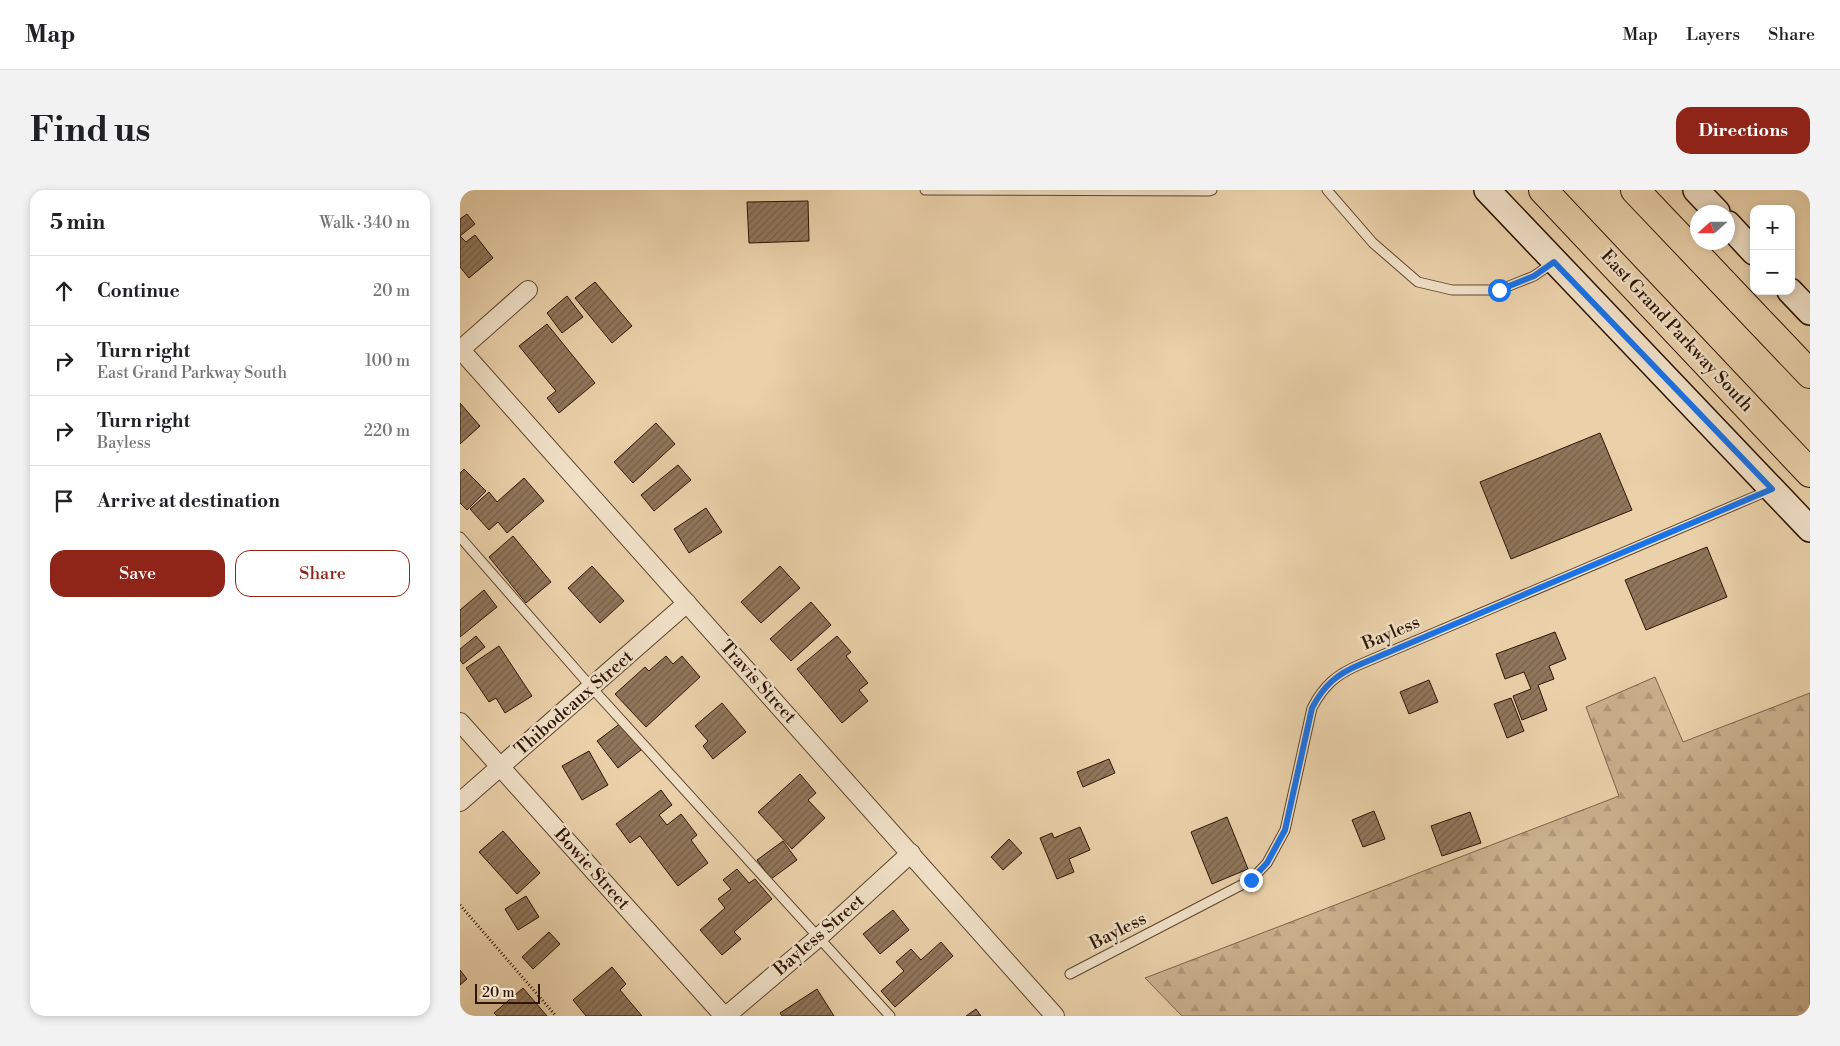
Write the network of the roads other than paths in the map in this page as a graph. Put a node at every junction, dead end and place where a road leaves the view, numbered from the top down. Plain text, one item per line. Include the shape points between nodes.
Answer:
1 (925, 190) edge
2 (1212, 190) edge
3 (1327, 190) edge
4 (1487, 190) edge
5 (1543, 190) edge
6 (1635, 190) edge
7 (1696, 190) edge
8 (1710, 205) edge
9 (1735, 232) edge
10 (1752, 250) edge
11 (1554, 262) junction
12 (528, 290) dead end
13 (1794, 295) edge
14 (1810, 312) edge
15 (460, 349) edge
16 (1810, 374) edge
17 (1810, 473) edge
18 (1772, 489) junction
19 (1810, 529) edge
20 (460, 537) edge
21 (686, 603) junction
22 (592, 688) junction
23 (460, 722) edge
24 (501, 767) junction
25 (460, 802) edge
26 (911, 853) junction
27 (819, 937) junction
28 (1070, 974) dead end
29 (725, 1016) edge
30 (890, 1016) edge
31 (1055, 1016) edge

1 - 2 lane
3 - 11 lane via 1373,244 1418,282 1452,290 1499,290 1534,276
4 - 11 main road
5 - 17 highway, East Grand Parkway South
6 - 16 highway
7 - 8 main road
9 - 10 main road
11 - 18 main road
12 - 15 street
13 - 14 main road
15 - 21 street, Travis Street
18 - 19 main road
18 - 28 lane, Bayless via 1335,677 1312,708 1285,830 1267,863 1251,880
20 - 22 lane
21 - 22 street, Thibodeaux Street
21 - 26 street, Travis Street
22 - 24 street, Thibodeaux Street
22 - 27 lane
23 - 24 street, Bowie Street
24 - 25 street, Thibodeaux Street
24 - 29 street, Bowie Street
26 - 27 street, Bayless Street
26 - 31 street, Travis Street
27 - 29 street, Bayless Street
27 - 30 lane

